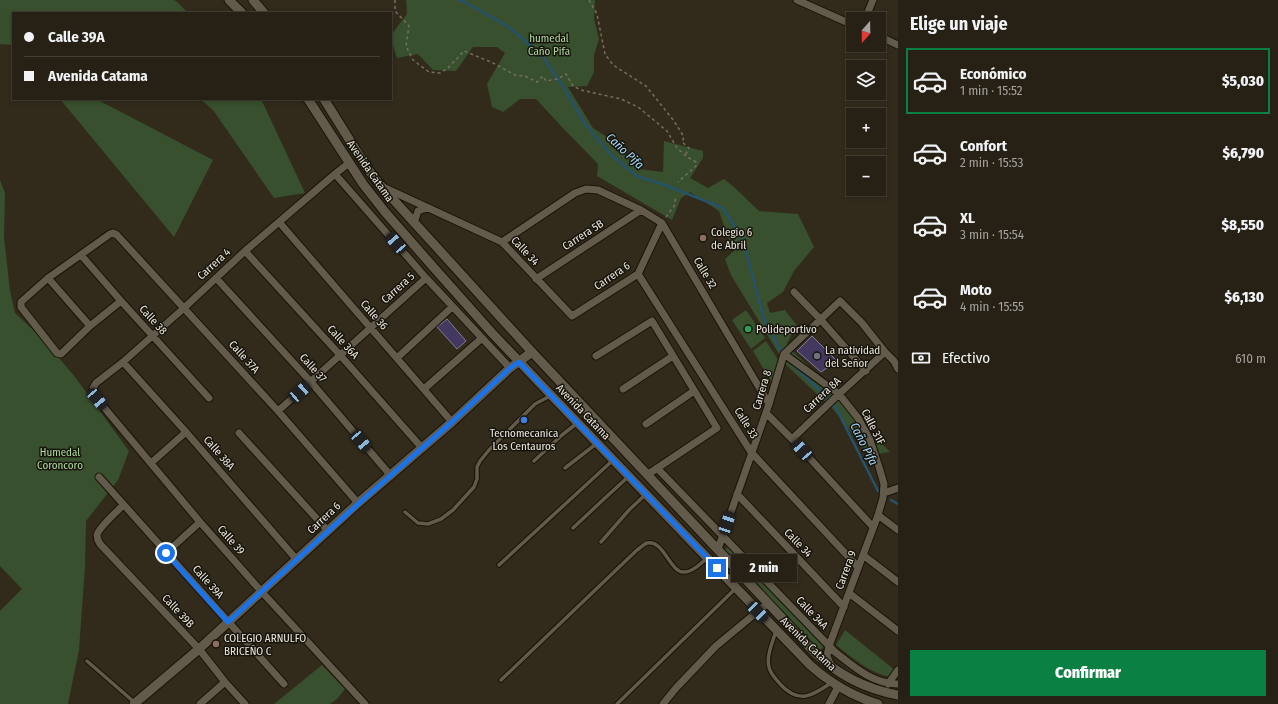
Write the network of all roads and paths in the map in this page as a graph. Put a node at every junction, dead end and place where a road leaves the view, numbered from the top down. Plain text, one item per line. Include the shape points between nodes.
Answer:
1 (229, 0) edge
2 (253, 0) edge
3 (395, 0) edge
4 (589, 0) edge
5 (797, 0) edge
6 (873, 0) edge
7 (241, 12) edge
8 (263, 12) edge
9 (868, 12) edge
10 (846, 22) edge
11 (886, 39) edge
12 (898, 45) edge
13 (309, 100) edge
14 (325, 100) edge
15 (685, 156) junction
16 (349, 164) junction
17 (335, 174) junction
18 (678, 182) dead end
19 (381, 186) junction
20 (676, 197) dead end
21 (429, 208) junction
22 (641, 210) junction
23 (279, 222) junction
24 (414, 223) junction
25 (662, 223) junction
26 (502, 242) junction
27 (245, 251) junction
28 (82, 255) junction
29 (638, 274) junction
30 (48, 278) junction
31 (216, 278) junction
32 (426, 278) junction
33 (536, 278) junction
34 (794, 292) dead end
35 (121, 301) junction
36 (452, 307) junction
37 (184, 308) junction
38 (572, 316) joint
39 (821, 320) junction
40 (90, 326) junction
41 (371, 328) junction
42 (152, 335) junction
43 (482, 338) junction
44 (532, 352) junction
45 (885, 352) junction
46 (784, 354) junction
47 (340, 355) junction
48 (596, 356) dead end
49 (673, 356) junction
50 (397, 358) junction
51 (123, 362) junction
52 (519, 362) junction
53 (510, 368) junction
54 (898, 369) edge
55 (866, 371) junction
56 (311, 382) junction
57 (96, 383) joint
58 (424, 389) junction
59 (623, 389) dead end
60 (694, 391) junction
61 (839, 394) junction
62 (551, 395) junction
63 (209, 398) dead end
64 (769, 404) junction
65 (278, 411) junction
66 (766, 413) junction
67 (452, 422) junction
68 (577, 423) junction
69 (646, 424) dead end
70 (186, 432) junction
71 (239, 433) dead end
72 (792, 439) junction
73 (597, 443) junction
74 (422, 448) junction
75 (752, 452) junction
76 (613, 460) junction
77 (534, 461) dead end
78 (151, 463) junction
79 (565, 468) dead end
80 (657, 468) junction
81 (647, 475) junction
82 (390, 476) junction
83 (99, 477) dead end
84 (629, 477) junction
85 (898, 488) edge
86 (884, 493) junction
87 (646, 494) junction
88 (737, 494) junction
89 (358, 504) junction
90 (123, 505) junction
91 (405, 512) dead end
92 (878, 515) junction
93 (200, 522) junction
94 (573, 528) dead end
95 (873, 528) junction
96 (898, 530) edge
97 (328, 531) junction
98 (723, 537) junction
99 (601, 542) dead end
100 (718, 550) junction
101 (166, 553) junction
102 (863, 555) junction
103 (707, 558) junction
104 (297, 560) junction
105 (499, 565) dead end
106 (858, 567) junction
107 (898, 582) edge
108 (736, 588) junction
109 (261, 591) junction
110 (849, 593) junction
111 (768, 603) junction
112 (844, 607) junction
113 (758, 612) junction
114 (228, 622) junction
115 (776, 630) junction
116 (898, 631) edge
117 (829, 646) junction
118 (199, 649) junction
119 (87, 661) dead end
120 (832, 668) junction
121 (898, 670) edge
122 (501, 680) dead end
123 (225, 682) junction
124 (284, 684) dead end
125 (888, 684) junction
126 (898, 684) edge
127 (835, 685) junction
128 (898, 695) edge
129 (135, 704) edge
130 (200, 704) edge
131 (245, 704) edge
132 (365, 704) edge
133 (617, 704) edge
134 (663, 704) edge
135 (829, 704) edge
136 (878, 704) edge

1 - 7 main road
2 - 8 main road
3 - 15 path via 394,11 409,26 406,46 413,60 429,72 440,74 464,51 515,75 525,76 537,82 543,76 546,82 566,74 573,86 581,90 621,99 638,107 667,131
4 - 15 path via 597,14 605,54 613,65 646,86 674,121 684,137 682,142 689,148
5 - 10 street
6 - 9 street
11 - 12 street
13 - 16 main road, Avenida Catama
14 - 19 main road, Avenida Catama
15 - 18 path via 696,162 696,166
16 - 17 street, Carrera 4
16 - 52 main road, Avenida Catama via 385,212
17 - 23 street, Carrera 4
17 - 32 street
19 - 21 street, Calle 34
19 - 24 main road, Avenida Catama
20 - 25 path via 674,206
21 - 24 street via 418,211
21 - 26 street, Calle 34
22 - 25 street, Calle 32
22 - 26 street, Calle 32 via 590,188 575,193
22 - 33 street, Carrera 5B
23 - 27 street, Carrera 4
23 - 41 street, Calle 36
24 - 44 main road, Avenida Catama
25 - 29 street, Carrera 6
25 - 64 street, Calle 32
26 - 33 street, Calle 34
27 - 31 street, Carrera 4
27 - 47 street, Calle 36A
28 - 30 street
28 - 35 street, Calle 38
28 - 37 street, Calle 37A via 114,233
29 - 38 street, Carrera 6
29 - 75 street, Calle 33
30 - 40 street
30 - 40 street via 21,302 21,307 57,353 61,354
31 - 37 street, Carrera 4
31 - 56 street, Calle 37
32 - 36 street
32 - 41 street, Carrera 5
33 - 38 street, Calle 34
34 - 39 street
35 - 40 street
35 - 42 street, Calle 38
36 - 43 street
36 - 50 street
37 - 42 street, Carrera 4
37 - 65 street, Calle 37A
39 - 45 street via 840,301
39 - 46 street
39 - 55 street
41 - 47 street, Carrera 5
41 - 50 street, Calle 36
42 - 51 street, Carrera 4
42 - 63 street, Calle 38
43 - 53 street
43 - 58 street
44 - 52 main road, Carrera 6
44 - 81 main road, Avenida Catama
45 - 54 street
45 - 55 street, Carrera 8A
46 - 61 street, Calle 31F
46 - 64 street, Carrera 8
47 - 56 street, Carrera 5
47 - 74 street, Calle 36A
48 - 49 street via 652,321
49 - 59 street
49 - 60 street
50 - 58 street, Calle 36
51 - 57 street, Carrera 4
51 - 70 street, Calle 38A
52 - 53 main road, Carrera 6
52 - 62 main road, Avenida Catama
53 - 67 main road, Carrera 6
55 - 61 street, Carrera 8A
56 - 65 street, Carrera 5
56 - 82 street, Calle 37
57 - 78 street, Calle 39 via 94,394 97,399
58 - 67 street, Calle 36
60 - 69 street
60 - 80 street via 717,428
61 - 72 street, Carrera 8A
61 - 86 street, Calle 31F via 858,418 870,440 884,484
62 - 68 main road, Avenida Catama
62 - 91 lane via 535,404 480,460 474,487 453,510 428,524 418,524
64 - 66 street, Carrera 8
65 - 89 street, Calle 37A
66 - 72 street
66 - 75 street, Carrera 8
67 - 74 main road, Carrera 6
68 - 73 main road, Avenida Catama
68 - 77 lane
70 - 78 street
70 - 104 street, Calle 38A
71 - 97 street
72 - 95 street
73 - 76 main road, Avenida Catama
73 - 79 lane
74 - 82 main road, Carrera 6
75 - 88 street, Carrera 8
75 - 106 street, Calle 33
76 - 84 main road, Avenida Catama
76 - 105 lane
78 - 93 street, Calle 39
80 - 81 street
80 - 98 street, Calle 34A
81 - 100 main road, Avenida Catama
82 - 89 main road, Carrera 6
83 - 90 street, Calle 39A
84 - 87 main road, Avenida Catama
84 - 94 lane
85 - 86 street
86 - 92 street, Carrera 9
87 - 99 lane
87 - 103 main road, Avenida Catama
88 - 98 street, Carrera 8
88 - 112 street, Calle 34
89 - 97 main road, Carrera 6
90 - 101 street, Calle 39A
90 - 118 street, Calle 39B via 101,528 97,540
92 - 95 street, Carrera 9
92 - 96 street
93 - 101 street
93 - 109 street, Calle 39
95 - 102 street, Carrera 9
97 - 104 main road, Carrera 6
98 - 100 street, Carrera 8
98 - 117 street, Calle 34A
100 - 111 main road, Avenida Catama
101 - 114 street, Calle 39A
102 - 106 street, Carrera 9
102 - 107 street
103 - 108 main road, Avenida Catama
103 - 122 lane via 691,571 680,572 659,546 651,542 646,543
104 - 109 main road, Carrera 6
106 - 110 street, Carrera 9
108 - 113 main road, Avenida Catama
108 - 133 lane
109 - 114 main road, Carrera 6
109 - 132 street, Calle 39
110 - 112 street, Carrera 9
110 - 116 street
111 - 113 street
111 - 120 main road, Avenida Catama
112 - 117 street, Carrera 9
113 - 115 main road, Avenida Catama
113 - 134 street via 716,646
114 - 118 main road, Carrera 6
114 - 124 street, Calle 39A
115 - 127 main road, Avenida Catama via 810,665
115 - 127 lane via 769,667 787,692 802,698
117 - 120 street, Carrera 9 via 828,656
117 - 125 street, Calle 34A via 860,671
118 - 123 street, Calle 39B
118 - 129 main road, Carrera 6
119 - 129 lane
120 - 128 main road, Avenida Catama via 864,686
121 - 125 street
123 - 130 street
123 - 131 street, Calle 39B
125 - 126 street, Calle 34A
127 - 135 street
127 - 136 main road, Avenida Catama

